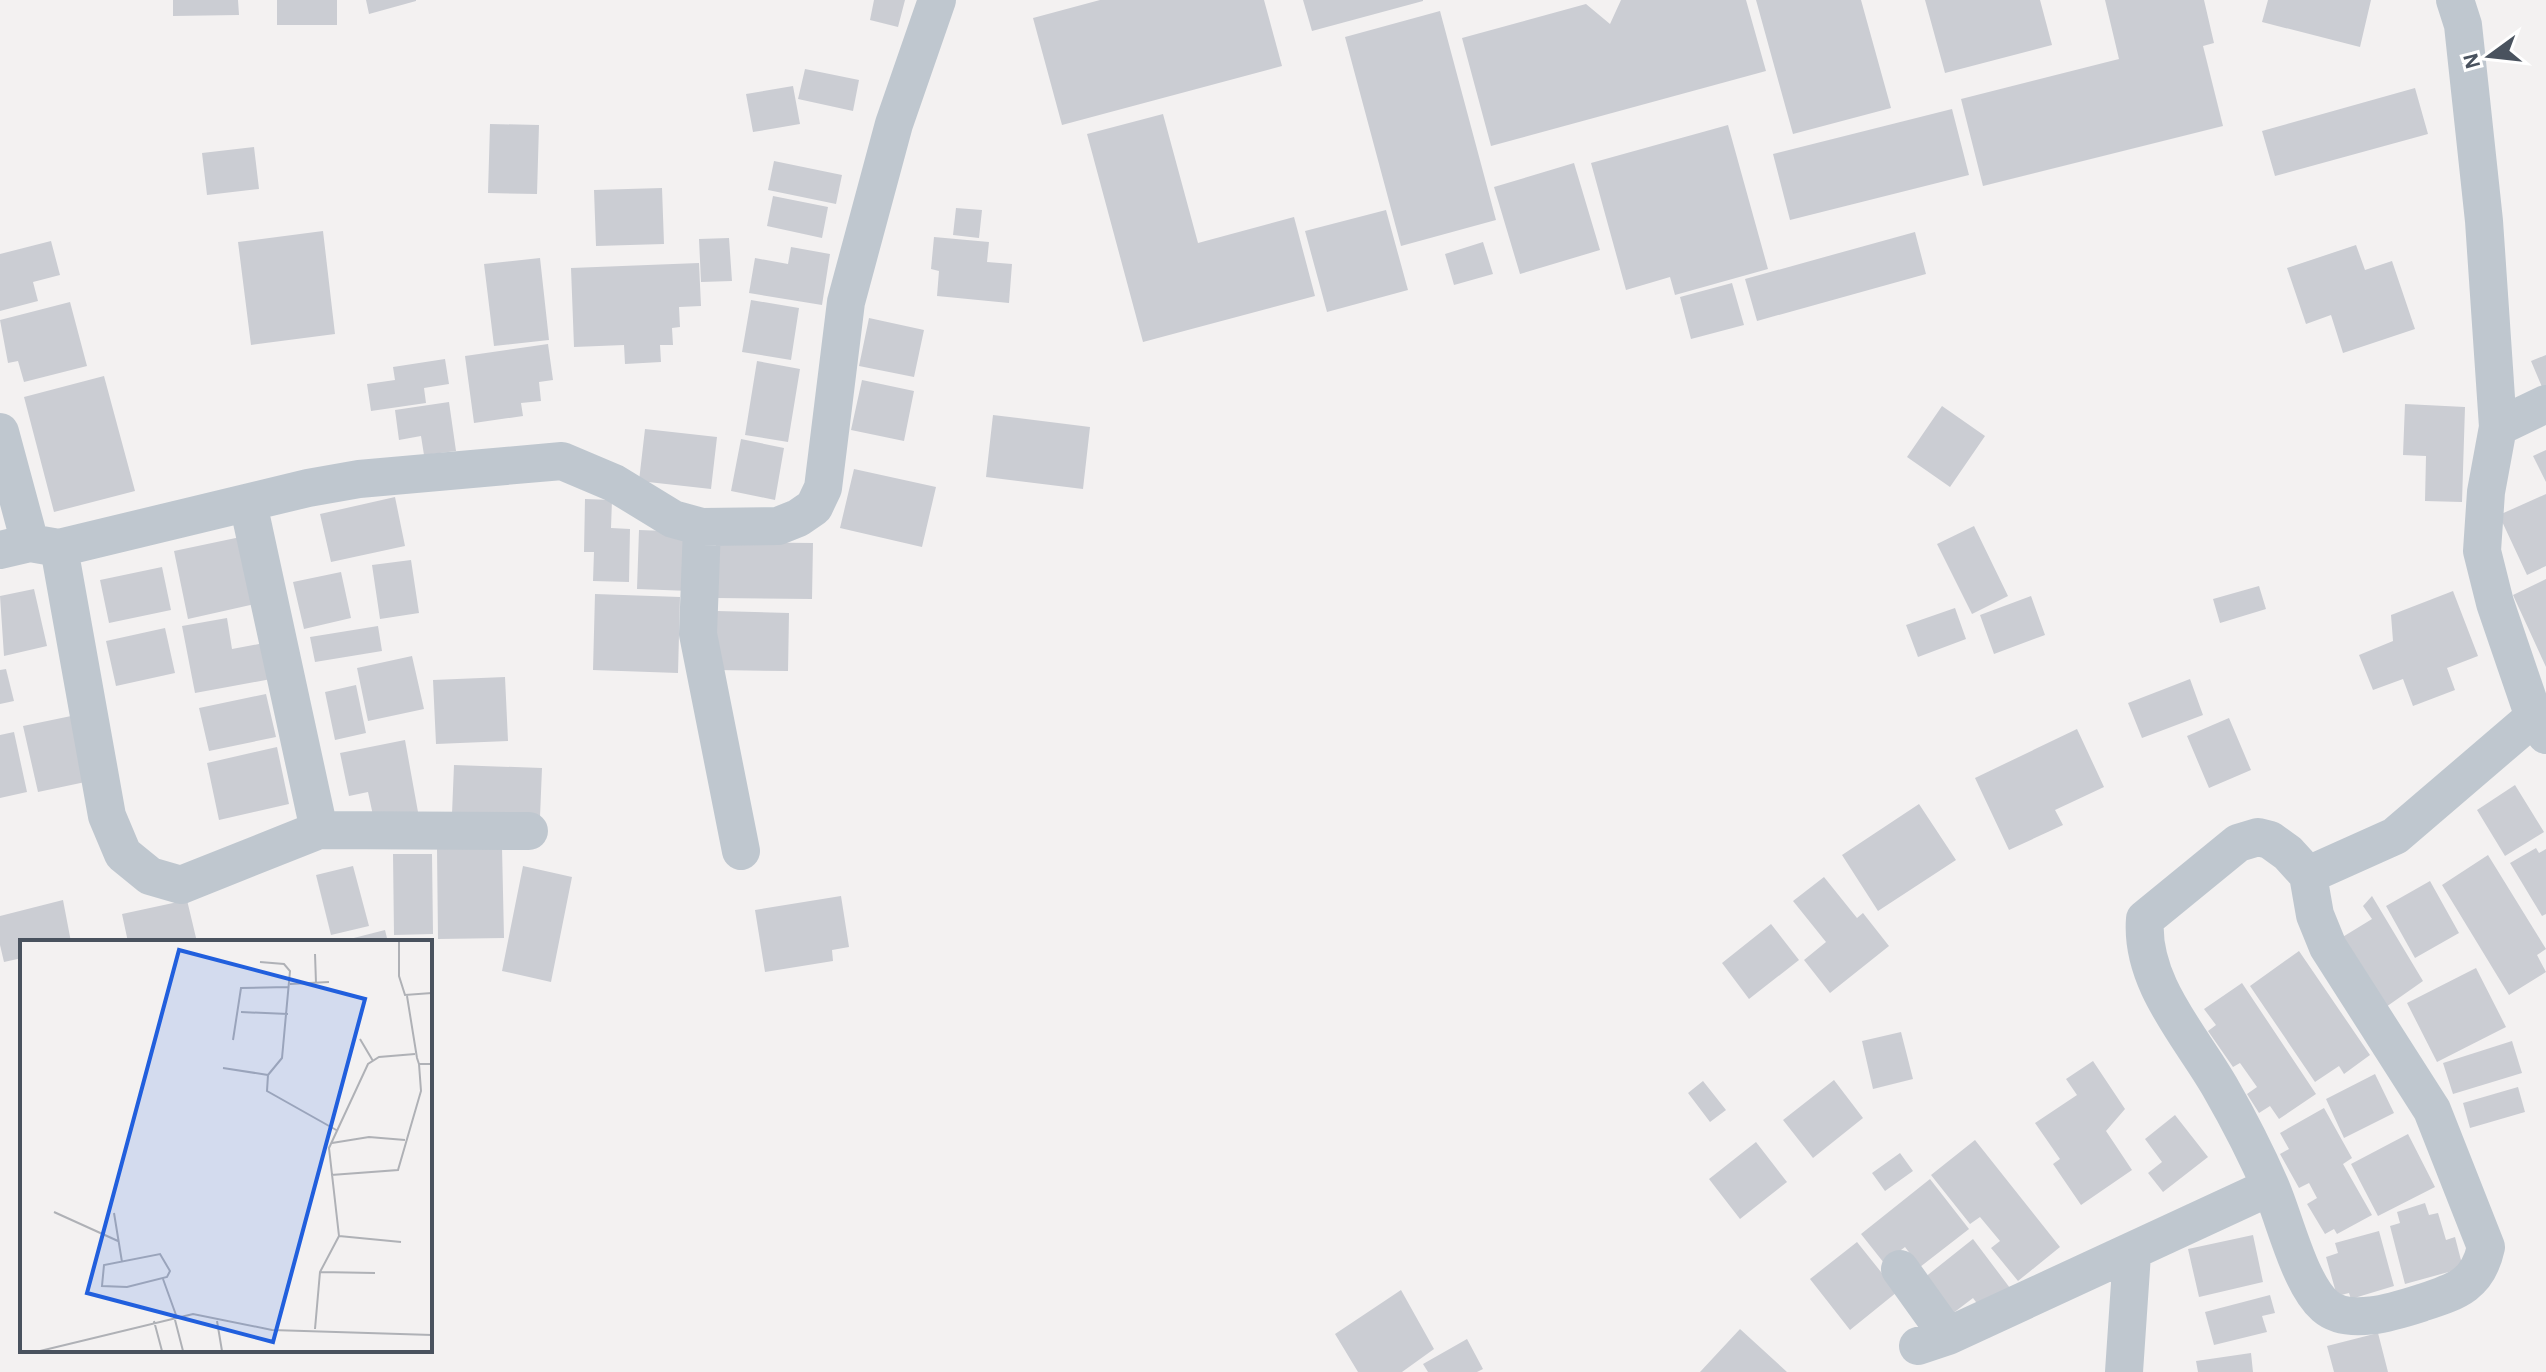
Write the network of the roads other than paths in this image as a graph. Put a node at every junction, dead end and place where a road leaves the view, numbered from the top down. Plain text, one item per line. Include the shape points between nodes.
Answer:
1 (937, 0) edge
2 (2455, 0) edge
3 (2546, 404) edge
4 (2498, 427) junction
5 (0, 432) edge
6 (248, 503) junction
7 (702, 527) junction
8 (30, 547) edge
9 (2542, 726) edge
10 (319, 830) junction
11 (529, 831) dead end
12 (741, 851) dead end
13 (2308, 875) junction
14 (2270, 1187) junction
15 (2132, 1254) junction
16 (1900, 1269) dead end
17 (2124, 1372) edge

1 - 7 street via 894,124 846,302 823,488 814,507 778,526
2 - 4 street via 2463,25 2484,221
3 - 4 street
4 - 9 street via 2482,551 2495,603
5 - 8 street
6 - 7 street via 359,479 562,461 614,483 673,519
6 - 8 street
6 - 10 street
7 - 12 street via 698,634
8 - 10 street via 107,816 123,854 150,876 181,885
9 - 13 street via 2395,836
10 - 11 street
13 - 14 street via 2288,853 2258,837 2238,843 2145,919 2143,945 2152,975 2221,1089
13 - 14 street via 2328,947 2432,1110 2486,1247 2482,1267 2472,1282 2454,1293 2391,1313 2345,1316 2325,1307 2312,1290
14 - 15 street
15 - 16 street via 1933,1341
15 - 17 street

